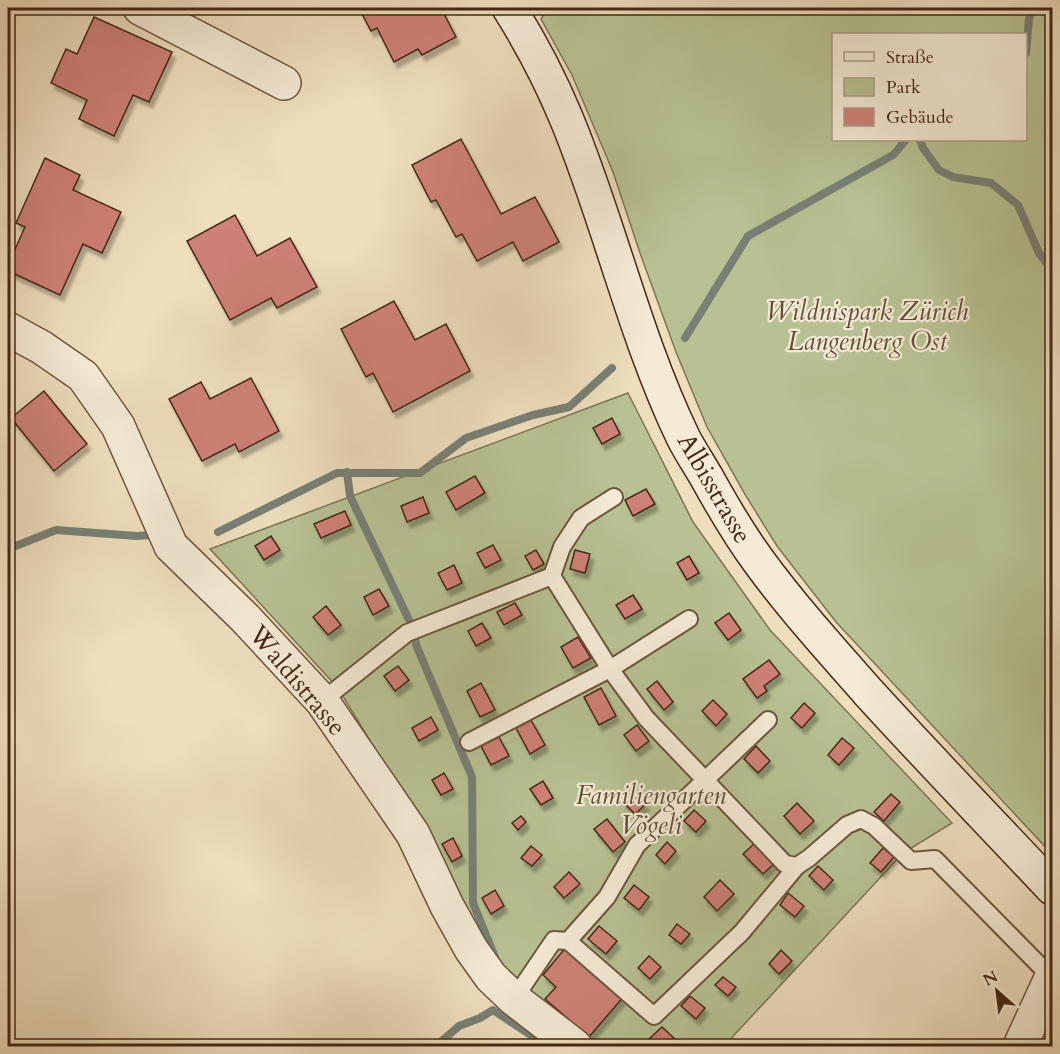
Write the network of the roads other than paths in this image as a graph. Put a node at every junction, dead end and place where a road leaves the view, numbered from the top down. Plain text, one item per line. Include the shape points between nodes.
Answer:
1 (140, 8) edge
2 (508, 8) edge
3 (284, 83) dead end
4 (8, 329) edge
5 (614, 497) dead end
6 (552, 576) junction
7 (689, 619) dead end
8 (610, 669) junction
9 (322, 701) junction
10 (768, 720) dead end
11 (469, 742) dead end
12 (705, 780) junction
13 (796, 866) junction
14 (1053, 888) edge
15 (568, 941) junction
16 (1052, 977) edge
17 (514, 999) junction
18 (575, 1047) edge
19 (1020, 1047) edge

1 - 3 street
2 - 14 street, Albisstrasse via 567,120 651,360 684,437 725,510 758,561 818,635
4 - 9 street, Waldistrasse via 83,376 118,426 171,546
5 - 6 lane via 582,518 562,547
6 - 8 lane
6 - 9 lane via 413,631
7 - 8 lane
8 - 11 lane
8 - 12 lane via 646,718
9 - 17 street, Waldistrasse via 413,834 471,949 491,977
10 - 12 lane
12 - 13 lane via 785,864
12 - 15 lane via 637,846 607,897
13 - 15 lane via 742,932 654,1016
13 - 16 lane via 847,825 861,819 874,826 911,861 935,859
15 - 17 lane via 554,940
16 - 19 street
17 - 18 street, Waldistrasse

